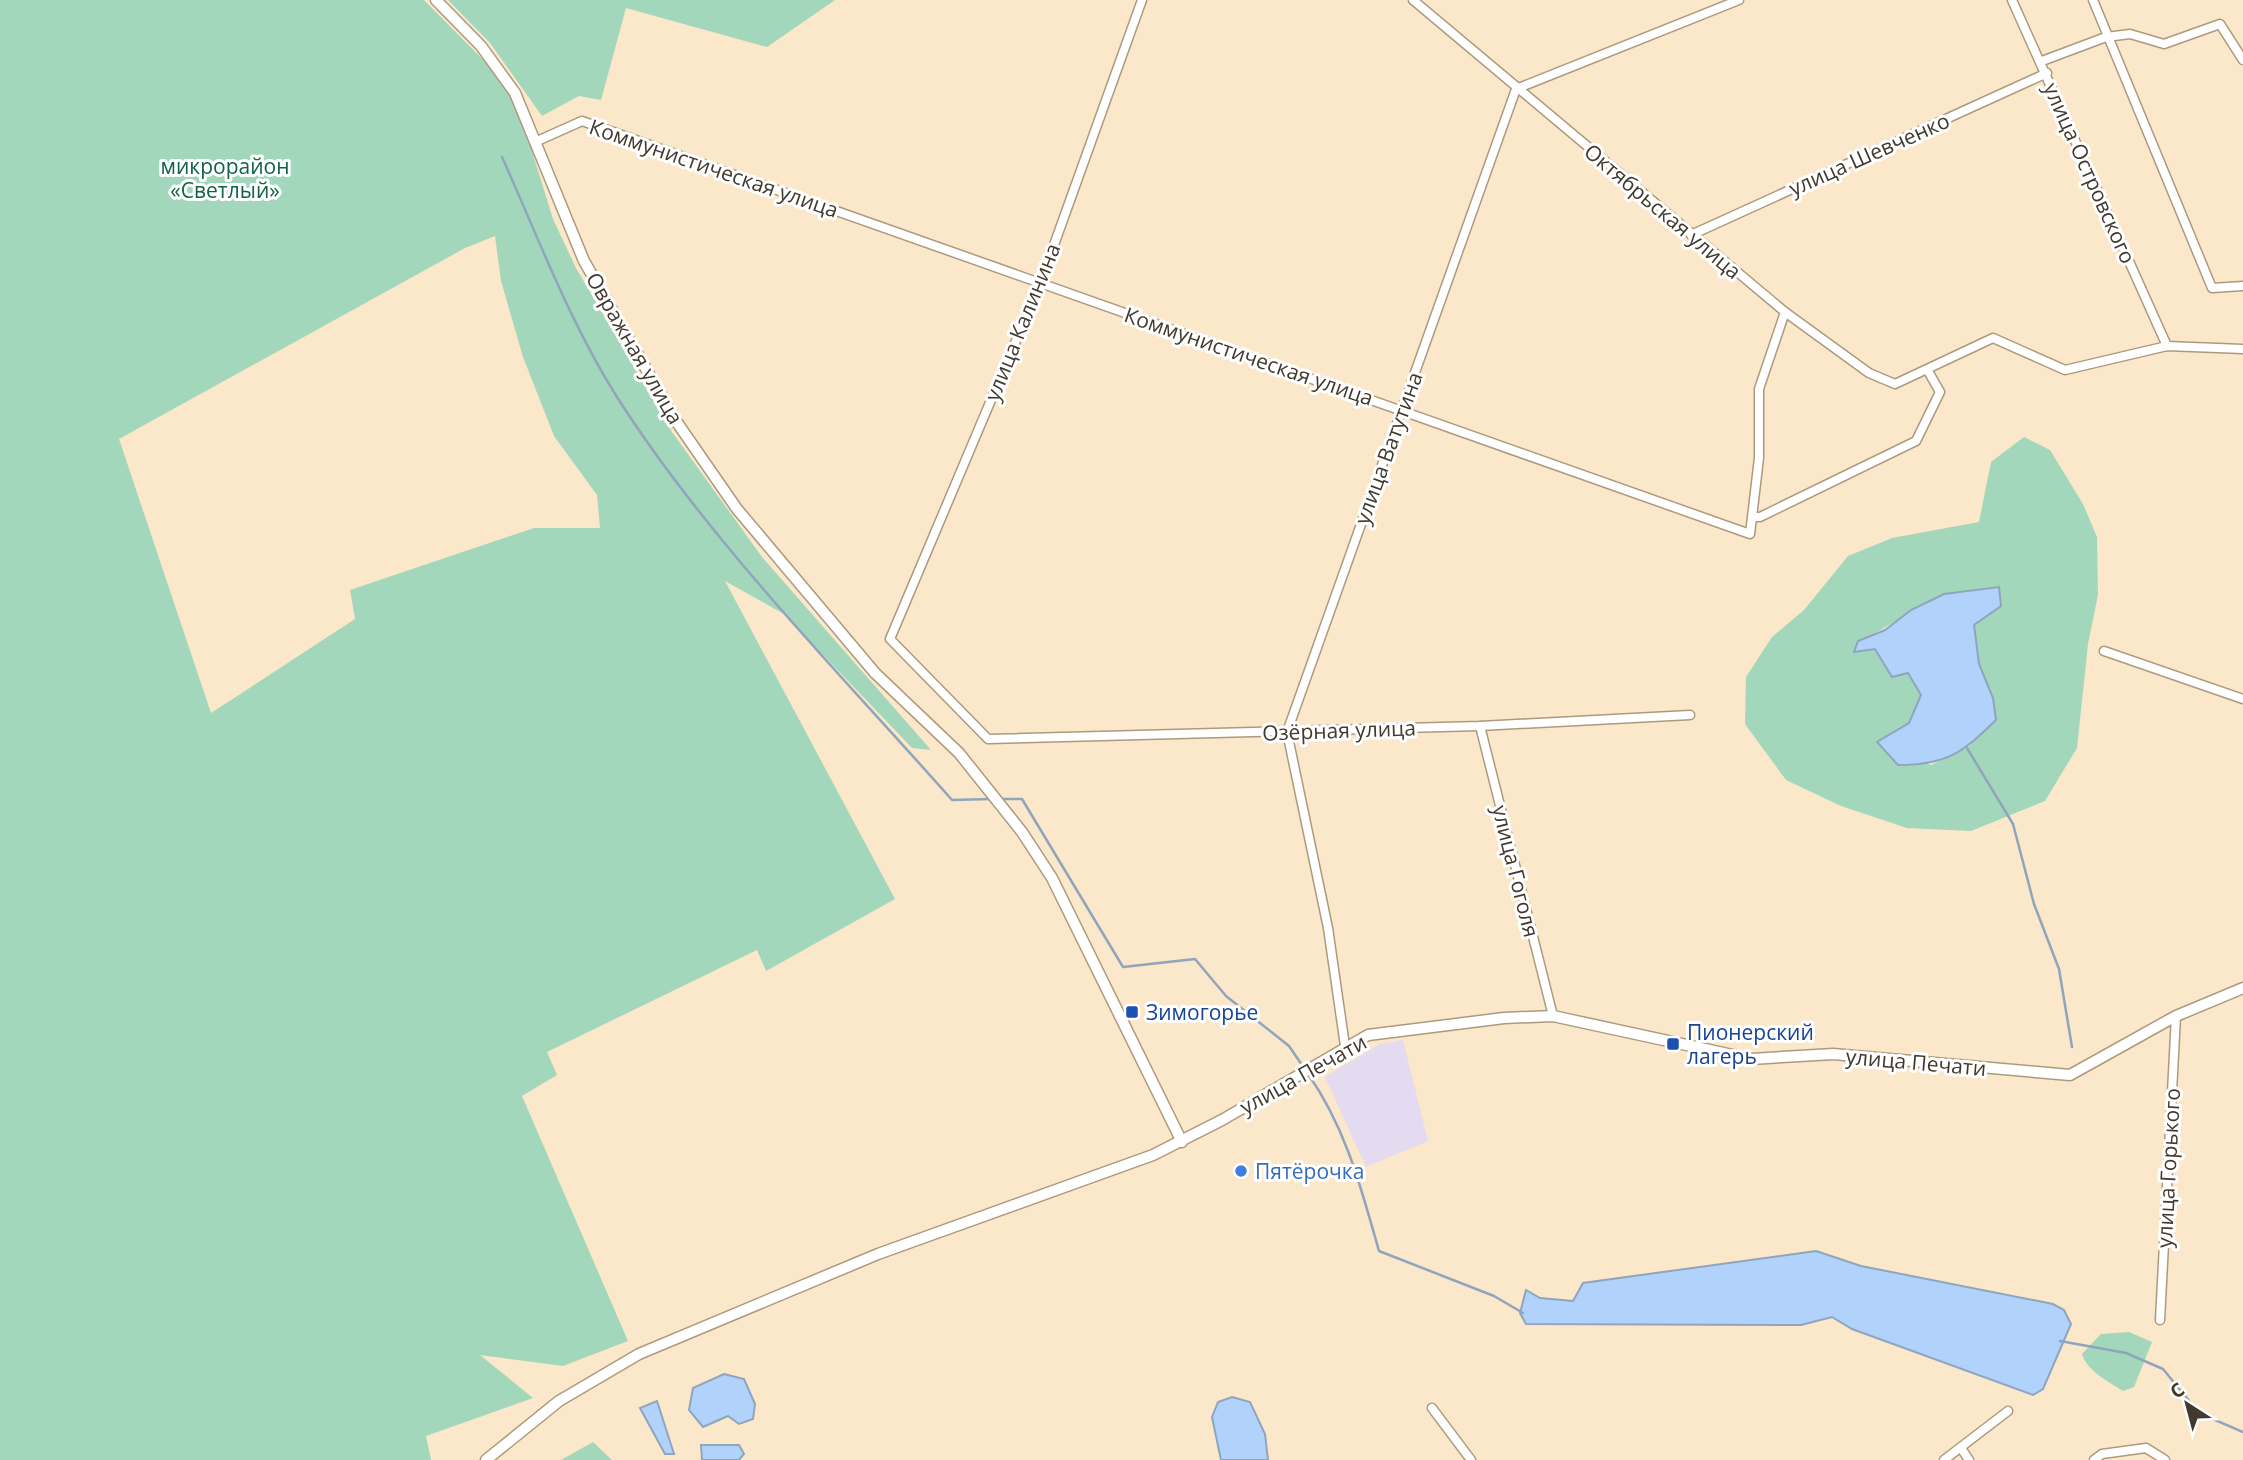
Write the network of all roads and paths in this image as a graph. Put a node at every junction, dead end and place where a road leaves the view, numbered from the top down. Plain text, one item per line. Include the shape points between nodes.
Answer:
1 (436, 0) edge
2 (1142, 0) edge
3 (1413, 0) edge
4 (1739, 0) edge
5 (2012, 0) edge
6 (2093, 0) edge
7 (2106, 37) junction
8 (2243, 60) edge
9 (2042, 61) junction
10 (2047, 73) junction
11 (1517, 89) junction
12 (535, 142) junction
13 (1691, 235) junction
14 (1040, 284) junction
15 (2243, 286) edge
16 (1785, 312) junction
17 (2167, 346) junction
18 (2243, 349) edge
19 (1928, 371) junction
20 (1402, 409) junction
21 (1753, 517) junction
22 (2104, 651) dead end
23 (2243, 699) edge
24 (1690, 715) dead end
25 (1480, 726) junction
26 (1287, 732) junction
27 (988, 739) joint
28 (2243, 988) edge
29 (1553, 1016) junction
30 (2176, 1016) junction
31 (1345, 1046) junction
32 (1182, 1142) junction
33 (2160, 1320) dead end
34 (1432, 1408) dead end
35 (2008, 1411) dead end
36 (1961, 1448) junction
37 (486, 1460) edge
38 (1471, 1460) edge
39 (1944, 1460) edge
40 (1969, 1460) edge
41 (2094, 1460) edge
42 (2165, 1460) edge

1 - 12 street, Овражная улица via 481,46 513,90
2 - 14 street, улица Калинина
3 - 11 street, Октябрьская улица
4 - 11 street
5 - 9 street, улица Островского
6 - 7 street
7 - 8 street via 2130,34 2164,44 2220,24
7 - 9 street
7 - 15 street via 2212,288
9 - 10 street, улица Островского
10 - 13 street, улица Шевченко
10 - 17 street, улица Островского
11 - 13 street, Октябрьская улица
11 - 20 street, улица Ватутина
12 - 14 street, Коммунистическая улица via 582,121
12 - 32 street, Овражная улица via 584,261 676,421 737,509 876,673 958,754 1045,867
13 - 16 street, Октябрьская улица
14 - 20 street, Коммунистическая улица
14 - 27 street, улица Калинина via 890,639
16 - 19 street, Октябрьская улица via 1869,373 1895,384
16 - 21 street via 1759,389
17 - 18 street
17 - 19 street via 2065,370 1993,338
19 - 21 street via 1940,392 1916,441
20 - 21 street, Коммунистическая улица via 1750,534
20 - 26 street, улица Ватутина
22 - 23 street
24 - 25 street, Озёрная улица
25 - 26 street, Озёрная улица
25 - 29 street, улица Гоголя
26 - 27 street, Озёрная улица
26 - 31 street via 1328,928
28 - 30 street, улица Печати
29 - 30 street, улица Печати via 1751,1059 1833,1055 2070,1075
29 - 31 street, улица Печати via 1368,1035
30 - 33 street, улица Горького
31 - 32 street, улица Печати
32 - 37 street, улица Печати via 866,1258 639,1354 559,1401
34 - 38 street
35 - 36 street
36 - 39 street
36 - 40 street
41 - 42 street via 2102,1454 2146,1448

